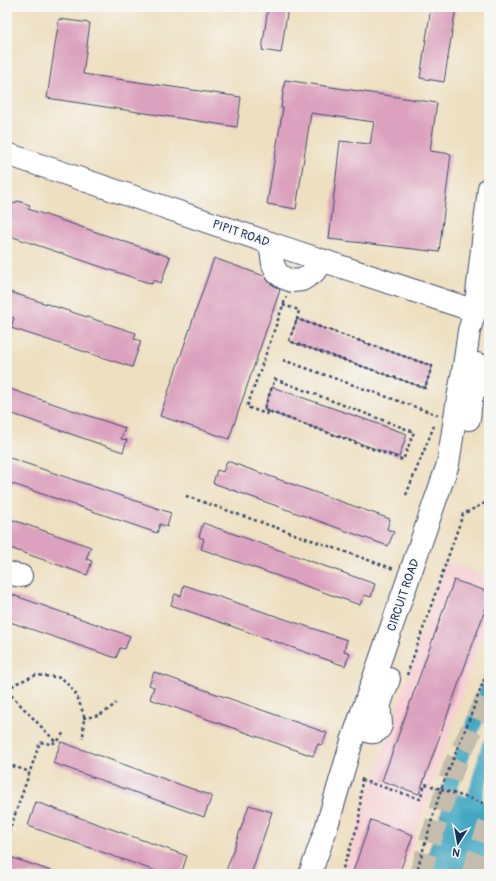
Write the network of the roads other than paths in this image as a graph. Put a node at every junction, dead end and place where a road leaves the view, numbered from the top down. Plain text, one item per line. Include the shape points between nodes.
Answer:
1 (7, 154) edge
2 (489, 188) edge
3 (270, 243) junction
4 (325, 262) junction
5 (480, 307) edge
6 (310, 874) edge

1 - 3 street, PIPIT ROAD
2 - 5 street, CIRCUIT ROAD
3 - 4 street, PIPIT ROAD
3 - 4 street via 277,273 292,281 302,280
4 - 5 street, PIPIT ROAD
5 - 6 street, CIRCUIT ROAD via 468,331 448,464 352,741

